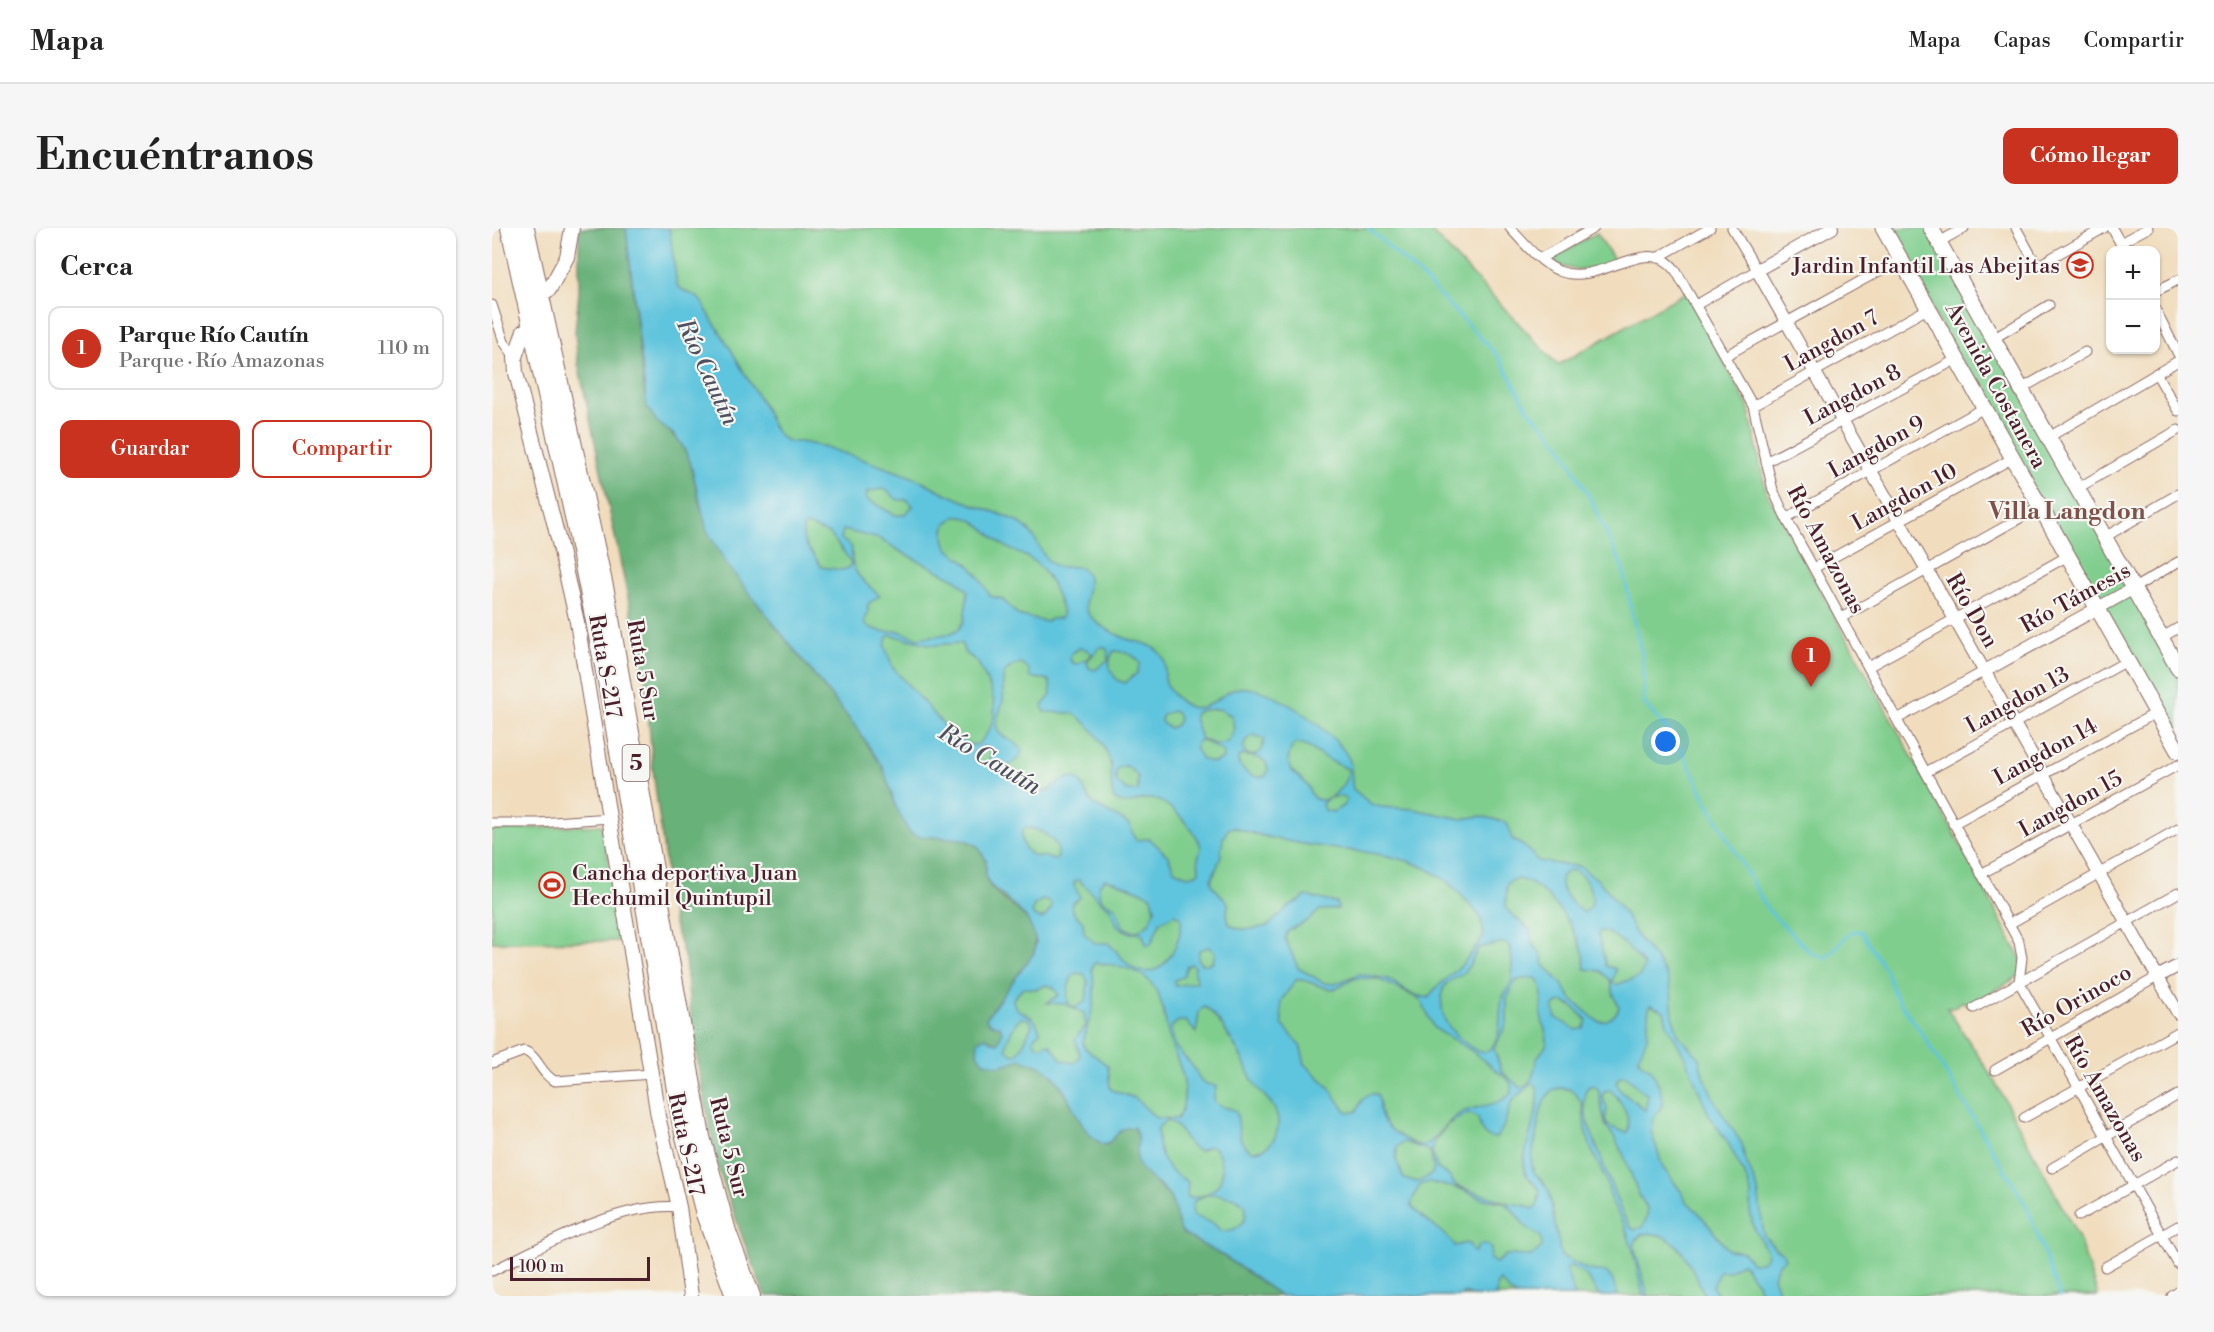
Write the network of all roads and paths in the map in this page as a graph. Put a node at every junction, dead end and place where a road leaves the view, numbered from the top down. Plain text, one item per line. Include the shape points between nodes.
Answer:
1 (510, 228) edge
2 (525, 228) edge
3 (572, 228) edge
4 (1510, 228) edge
5 (1594, 228) edge
6 (1710, 228) edge
7 (1732, 228) edge
8 (1832, 228) edge
9 (1883, 228) edge
10 (1931, 228) edge
11 (1964, 228) edge
12 (2016, 228) edge
13 (2104, 228) edge
14 (2112, 228) edge
15 (2148, 228) edge
16 (1939, 242) junction
17 (2121, 246) edge
18 (2123, 246) edge
19 (1540, 258) junction
20 (1657, 258) junction
21 (1901, 259) junction
22 (1757, 270) junction
23 (2178, 280) edge
24 (2160, 289) edge
25 (549, 290) dead end
26 (492, 304) edge
27 (1696, 305) junction
28 (2049, 305) dead end
29 (1929, 308) junction
30 (2160, 318) edge
31 (1786, 322) junction
32 (524, 331) dead end
33 (1993, 339) junction
34 (2085, 352) dead end
35 (2178, 354) edge
36 (1725, 356) junction
37 (515, 357) junction
38 (1957, 359) junction
39 (2178, 361) edge
40 (1814, 372) junction
41 (2156, 373) junction
42 (2022, 389) junction
43 (1753, 406) junction
44 (1984, 408) junction
45 (2178, 411) edge
46 (1842, 422) junction
47 (2178, 430) edge
48 (2049, 437) junction
49 (2013, 458) junction
50 (1766, 462) junction
51 (1870, 471) junction
52 (2078, 488) junction
53 (2178, 494) edge
54 (2040, 507) junction
55 (1786, 518) junction
56 (1898, 521) junction
57 (2105, 537) junction
58 (2068, 556) junction
59 (2178, 562) edge
60 (1814, 568) junction
61 (1926, 570) junction
62 (2134, 588) junction
63 (2097, 608) junction
64 (1841, 618) junction
65 (1954, 620) junction
66 (2178, 628) edge
67 (2161, 638) junction
68 (2127, 661) junction
69 (1868, 667) junction
70 (2178, 668) edge
71 (1983, 672) junction
72 (2156, 713) junction
73 (1897, 719) junction
74 (2013, 724) junction
75 (2178, 751) edge
76 (2178, 765) edge
77 (1926, 772) junction
78 (2042, 775) junction
79 (610, 818) junction
80 (492, 823) edge
81 (1953, 824) junction
82 (2071, 825) junction
83 (2178, 829) edge
84 (1981, 874) junction
85 (2099, 874) junction
86 (2178, 893) edge
87 (2126, 922) junction
88 (2009, 924) junction
89 (2178, 966) edge
90 (2157, 977) junction
91 (2019, 982) junction
92 (1974, 1008) dead end
93 (2178, 1013) edge
94 (2178, 1032) edge
95 (2050, 1039) junction
96 (492, 1063) edge
97 (1995, 1070) dead end
98 (652, 1074) junction
99 (2078, 1088) junction
100 (2178, 1095) edge
101 (2024, 1118) dead end
102 (2106, 1137) junction
103 (2178, 1160) edge
104 (2052, 1168) dead end
105 (2134, 1185) junction
106 (679, 1207) junction
107 (2079, 1216) dead end
108 (2178, 1226) edge
109 (2162, 1235) junction
110 (2178, 1264) edge
111 (2105, 1268) dead end
112 (492, 1271) edge
113 (2178, 1292) edge
114 (691, 1296) edge
115 (735, 1296) edge
116 (752, 1296) edge
117 (2172, 1296) edge

1 - 115 highway, Ruta 5 Sur / 5 via 607,681 682,1125 705,1214
2 - 116 highway, Ruta 5 Sur / 5 via 614,639 701,1137 722,1214
3 - 25 main road via 567,257
4 - 19 street
5 - 19 street
6 - 20 street
7 - 22 street, Río Don
8 - 22 street
9 - 21 main road, Avenida Costanera
10 - 16 main road, Avenida Costanera
11 - 16 street
12 - 13 street via 2037,266
14 - 17 street
15 - 18 street
16 - 33 main road, Avenida Costanera
19 - 20 street via 1557,270 1577,274 1593,273 1643,256
20 - 27 street, Río Amazonas via 1673,267
21 - 29 main road, Avenida Costanera
21 - 31 street
22 - 27 street
22 - 31 street, Río Don
23 - 24 street
26 - 37 street via 504,342
27 - 36 street, Río Amazonas
28 - 33 street
29 - 38 main road, Avenida Costanera
29 - 40 street, Langdon 7
30 - 35 street
31 - 36 street
31 - 40 street, Río Don
32 - 37 main road, Ruta S-217
33 - 42 main road, Avenida Costanera
34 - 42 street
36 - 43 street, Río Amazonas
37 - 79 main road, Ruta S-217 via 575,612
38 - 44 main road, Avenida Costanera
38 - 46 street, Langdon 8
39 - 41 street
40 - 43 street, Langdon 7
40 - 46 street, Río Don
41 - 45 street
41 - 48 street
42 - 48 main road, Avenida Costanera
43 - 50 street, Río Amazonas
44 - 49 main road, Avenida Costanera
44 - 51 street, Langdon 9
46 - 50 street, Langdon 8
46 - 51 street, Río Don
47 - 52 street
48 - 52 main road, Avenida Costanera
49 - 54 main road, Avenida Costanera
49 - 56 street, Langdon 10
50 - 55 street, Río Amazonas
51 - 55 street, Langdon 9
51 - 56 street, Río Don
52 - 57 main road, Avenida Costanera
53 - 57 street
54 - 58 main road, Avenida Costanera
54 - 61 street
55 - 60 street, Río Amazonas
56 - 60 street, Langdon 10
56 - 61 street, Río Don
57 - 62 main road, Avenida Costanera
58 - 63 main road, Avenida Costanera
58 - 65 street
59 - 62 street, Río Támesis
60 - 64 street, Río Amazonas
61 - 64 street
61 - 65 street, Río Don
62 - 63 street, Río Támesis
62 - 67 main road, Avenida Costanera
63 - 68 main road, Avenida Costanera
63 - 71 street, Río Támesis
64 - 69 street, Río Amazonas
65 - 69 street
65 - 71 street, Río Don
66 - 67 street
67 - 70 main road, Avenida Costanera
68 - 72 main road, Avenida Costanera
68 - 74 street, Langdon 13
69 - 73 street, Río Amazonas
71 - 73 street, Río Támesis
71 - 74 street, Río Don
72 - 75 main road, Avenida Costanera
72 - 78 street, Langdon 14
73 - 77 street, Río Amazonas
74 - 77 street, Langdon 13
74 - 78 street, Río Don
76 - 82 street, Langdon 15
77 - 81 street, Río Amazonas
78 - 81 street, Langdon 14
78 - 82 street, Río Don
79 - 80 street
79 - 98 main road, Ruta S-217
81 - 84 street, Río Amazonas
82 - 84 street, Langdon 15
82 - 85 street, Río Don
83 - 85 street
84 - 88 street, Río Amazonas
85 - 87 street, Río Don
85 - 88 street
86 - 87 street
87 - 90 street, Río Don
87 - 91 street
88 - 91 street, Río Amazonas via 2022,958
89 - 90 street, Río Orinoco
90 - 93 street, Río Don
90 - 95 street, Río Orinoco
91 - 92 street
91 - 95 street, Río Amazonas
94 - 99 street
95 - 97 street, Río Orinoco
95 - 99 street, Río Amazonas
96 - 98 street via 524,1051 532,1054 543,1073 555,1081
98 - 106 main road, Ruta S-217
99 - 101 street
99 - 102 street, Río Amazonas
100 - 102 street
102 - 104 street
102 - 105 street, Río Amazonas
103 - 105 street
105 - 107 street
105 - 109 street, Río Amazonas
106 - 112 street via 659,1206 586,1226
106 - 114 main road, Ruta S-217
108 - 109 street
109 - 110 street, Río Amazonas
109 - 111 street
113 - 117 street

